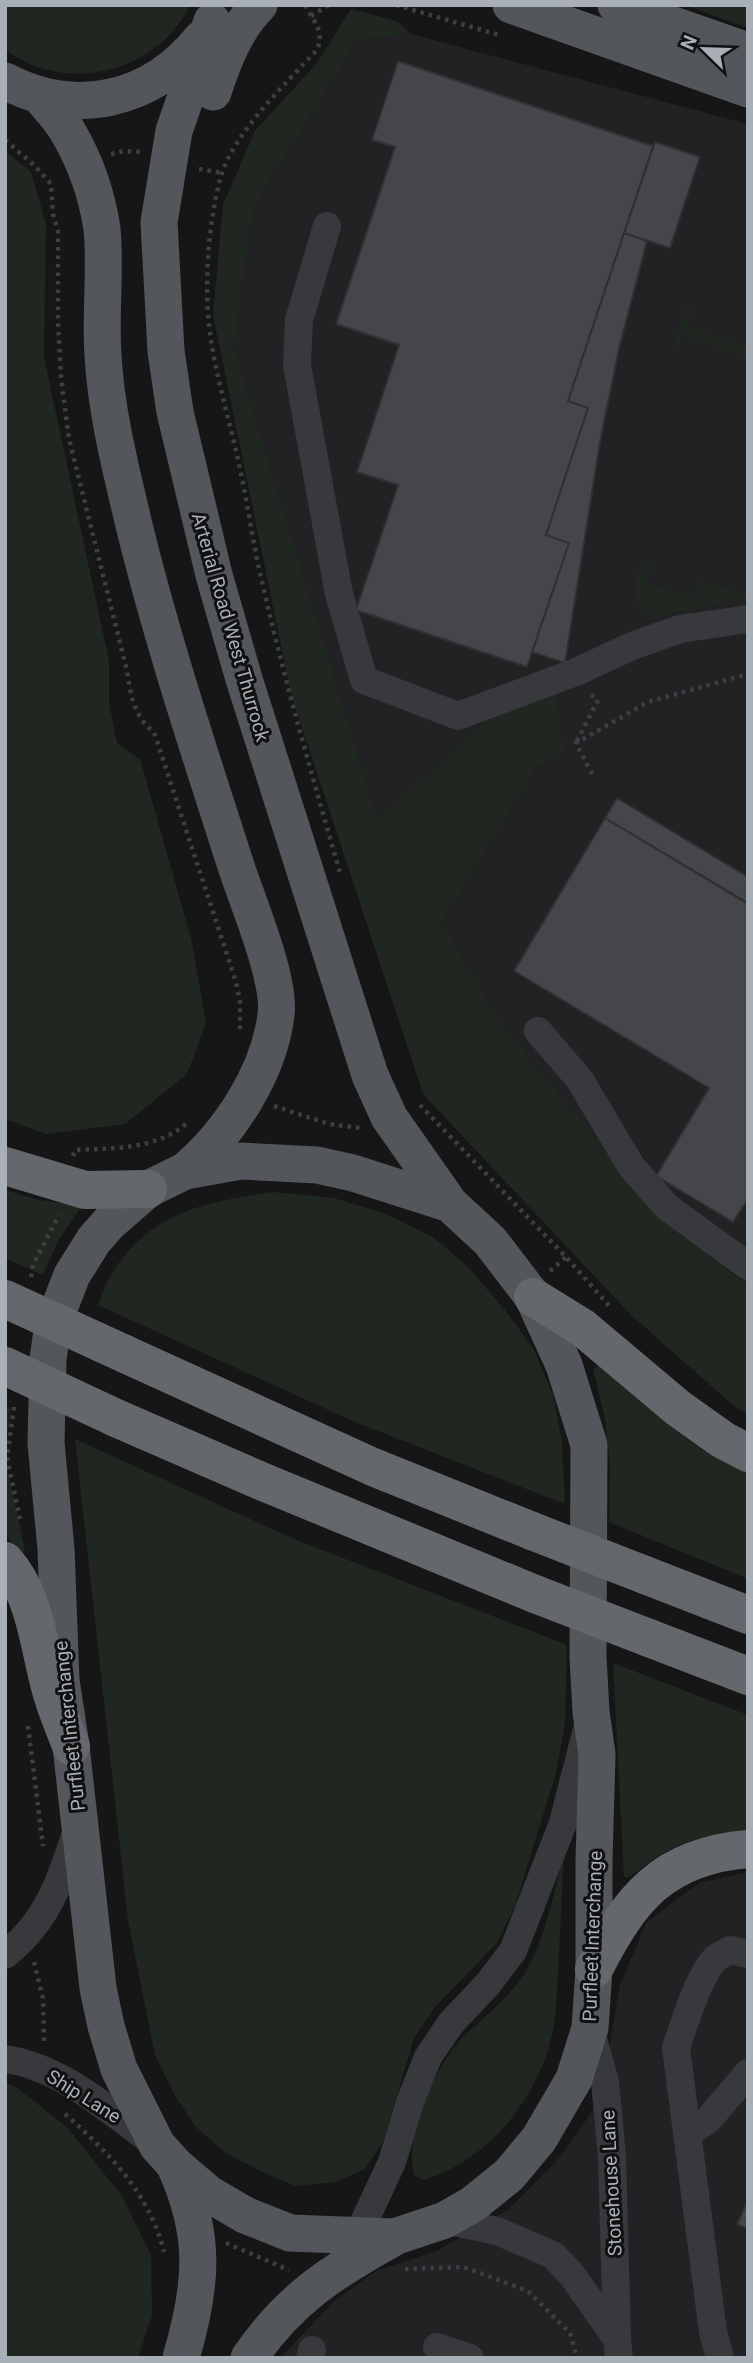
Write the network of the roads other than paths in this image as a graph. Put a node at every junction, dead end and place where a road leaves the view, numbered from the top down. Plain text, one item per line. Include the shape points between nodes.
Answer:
1 (259, 5) edge
2 (511, 5) edge
3 (617, 5) edge
4 (218, 10) edge
5 (748, 51) edge
6 (18, 89) edge
7 (748, 89) edge
8 (327, 226) dead end
9 (163, 311) junction
10 (748, 619) edge
11 (538, 1031) dead end
12 (5, 1166) edge
13 (185, 1171) junction
14 (148, 1189) junction
15 (450, 1204) junction
16 (748, 1266) edge
17 (533, 1297) junction
18 (5, 1299) edge
19 (5, 1366) edge
20 (748, 1453) edge
21 (5, 1561) edge
22 (748, 1615) edge
23 (748, 1676) edge
24 (591, 1712) junction
25 (71, 1746) junction
26 (80, 1823) junction
27 (748, 1849) edge
28 (18, 1953) edge
29 (748, 1954) edge
30 (594, 1969) junction
31 (590, 2028) junction
32 (5, 2059) edge
33 (748, 2073) edge
34 (688, 2133) junction
35 (166, 2155) junction
36 (445, 2220) junction
37 (357, 2237) junction
38 (394, 2237) junction
39 (437, 2347) dead end
40 (618, 2348) edge
41 (181, 2358) edge
42 (249, 2358) edge
43 (470, 2358) edge
44 (720, 2358) edge

1 - 9 main road via 230,46 199,130
2 - 7 main road
3 - 5 main road
4 - 6 main road via 191,52 147,85 113,97 76,101
4 - 9 main road, Arterial Road West Thurrock via 174,131 159,222
6 - 13 main road via 68,130 93,187 102,231 103,358 132,514 210,784 273,976 277,1014 257,1079 237,1112
8 - 10 street via 299,320 297,365 340,594 364,680 457,716 680,629
9 - 15 main road, Arterial Road West Thurrock via 175,412 194,494 244,679 306,878 382,1105
11 - 16 street via 580,1080 631,1166 649,1187 667,1207
12 - 14 highway via 85,1190
13 - 14 main road, Purfleet Interchange
13 - 15 main road, Purfleet Interchange via 241,1161 317,1165
14 - 25 main road, Purfleet Interchange via 108,1223 72,1275 53,1324 48,1359 46,1443 61,1681
15 - 17 main road, Purfleet Interchange via 490,1241
17 - 20 highway via 583,1328 678,1408
17 - 24 main road, Purfleet Interchange via 565,1365 589,1445
18 - 22 highway, bridge via 373,1467
19 - 23 highway, bridge via 261,1481
21 - 25 highway via 33,1615 52,1695
24 - 30 main road, Purfleet Interchange via 597,1754
24 - 37 street via 563,1823 513,1951 428,2057 393,2162
25 - 26 main road, Purfleet Interchange
26 - 28 street via 55,1895
26 - 35 main road, Purfleet Interchange via 106,2026 119,2069
27 - 30 highway via 700,1857 654,1882 620,1923
29 - 34 street via 730,1950 715,1959 685,2017 676,2048
30 - 31 main road, Purfleet Interchange
31 - 36 main road, Purfleet Interchange via 574,2080 539,2140 498,2186
31 - 40 street, Stonehouse Lane via 605,2082 611,2144
32 - 35 street, Ship Lane via 37,2067 80,2089
33 - 34 street via 709,2119
34 - 44 street
35 - 37 main road, Purfleet Interchange via 209,2194 245,2216 290,2233
35 - 41 main road via 193,2213 198,2260 196,2298
36 - 38 main road, Purfleet Interchange
36 - 40 street, Stonehouse Lane via 497,2231 553,2255 572,2275
37 - 38 main road, Purfleet Interchange
38 - 42 main road via 310,2290 267,2331
39 - 43 street

